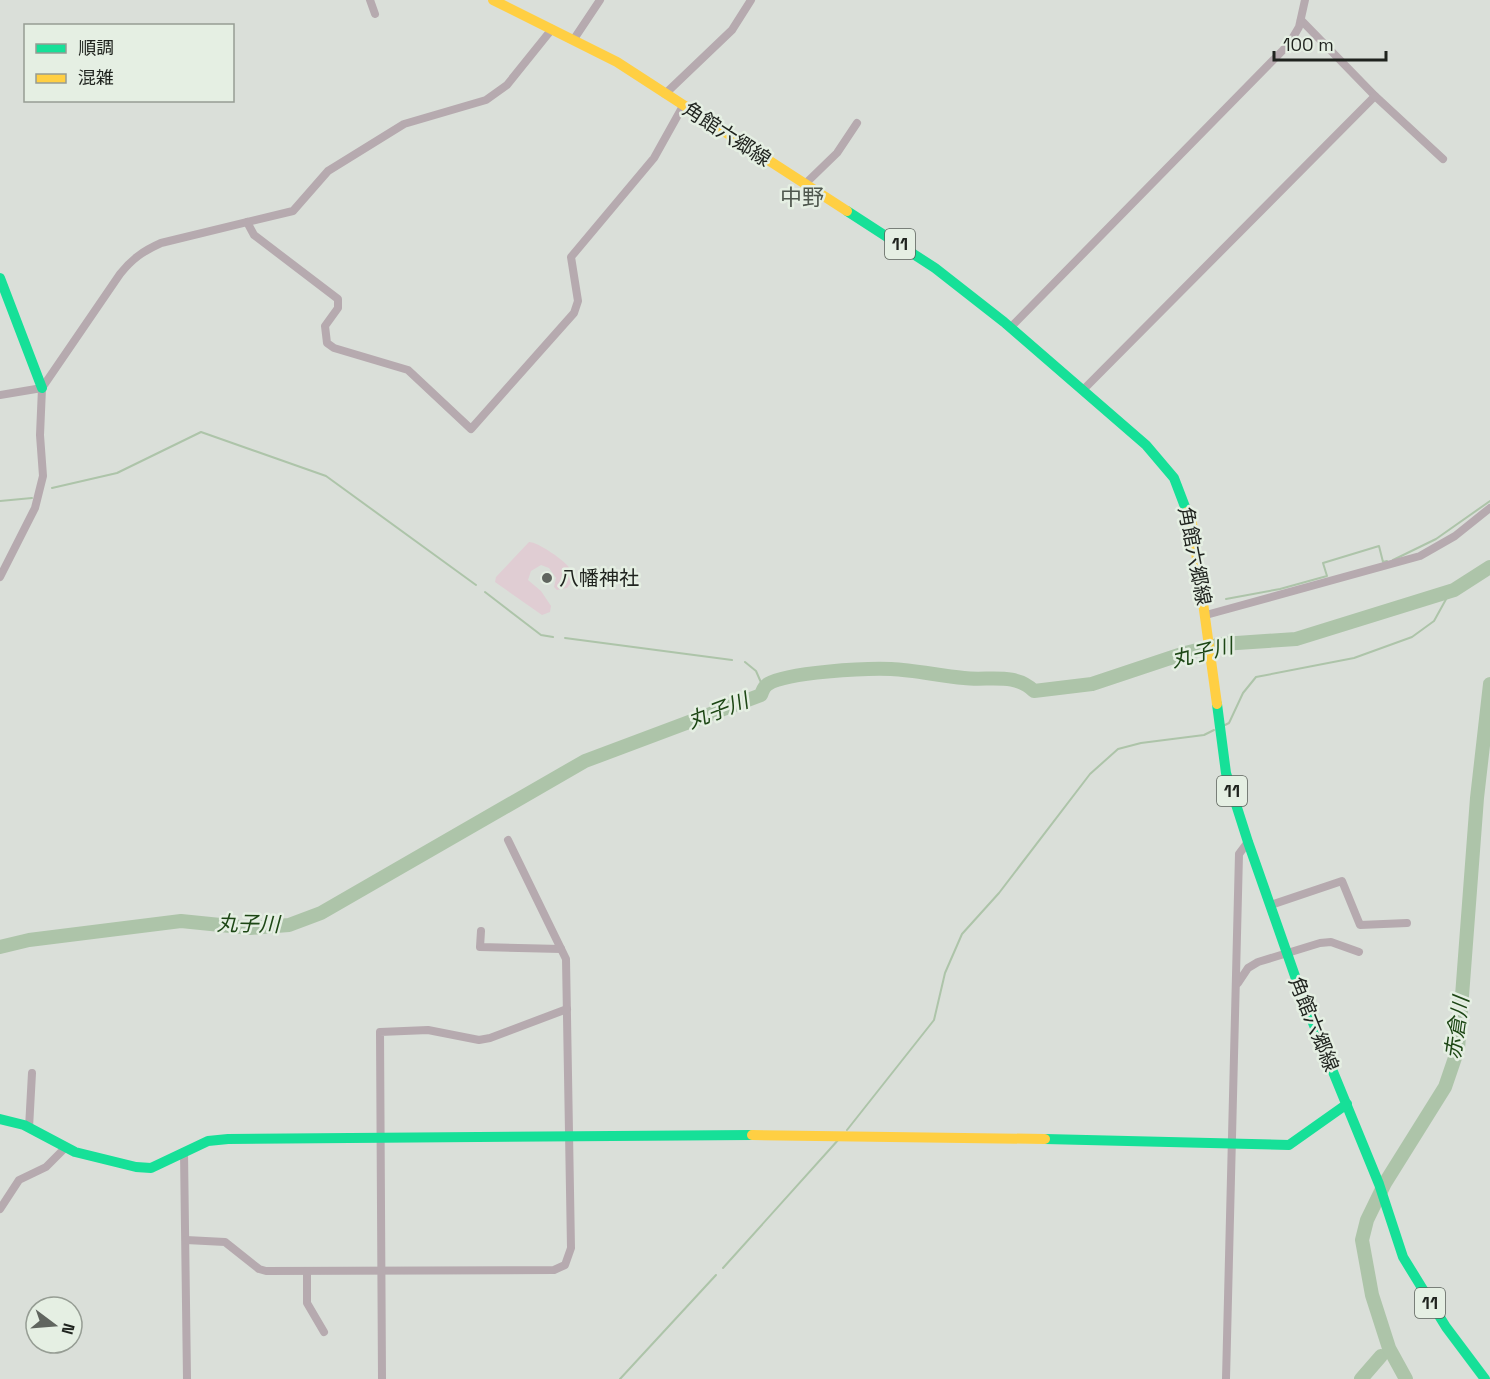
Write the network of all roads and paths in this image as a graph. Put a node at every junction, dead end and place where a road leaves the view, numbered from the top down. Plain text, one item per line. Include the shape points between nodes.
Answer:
1 (370, 0) edge
2 (493, 0) edge
3 (600, 0) edge
4 (751, 0) edge
5 (1305, 0) edge
6 (510, 5) edge
7 (375, 14) dead end
8 (1301, 20) junction
9 (552, 29) junction
10 (574, 39) junction
11 (665, 94) junction
12 (1375, 96) junction
13 (683, 106) junction
14 (857, 123) dead end
15 (1443, 159) dead end
16 (805, 184) junction
17 (247, 222) junction
18 (0, 278) edge
19 (1011, 327) junction
20 (42, 388) junction
21 (1083, 390) junction
22 (0, 395) edge
23 (1490, 508) edge
24 (0, 577) edge
25 (1206, 615) junction
26 (508, 840) dead end
27 (1248, 842) junction
28 (1271, 905) junction
29 (1407, 923) dead end
30 (481, 931) dead end
31 (561, 949) junction
32 (1286, 952) junction
33 (1359, 952) dead end
34 (1237, 984) junction
35 (567, 1009) junction
36 (32, 1073) dead end
37 (1347, 1104) junction
38 (0, 1119) edge
39 (29, 1128) junction
40 (569, 1137) junction
41 (380, 1139) junction
42 (1233, 1144) junction
43 (65, 1148) junction
44 (184, 1152) junction
45 (1, 1206) edge
46 (186, 1240) junction
47 (308, 1271) junction
48 (382, 1271) junction
49 (324, 1332) dead end
50 (188, 1379) edge
51 (382, 1379) edge
52 (1226, 1379) edge
53 (1485, 1379) edge

1 - 7 street
2 - 6 main road, 角館六郷線 / 11
3 - 10 street
4 - 11 street via 732,30
5 - 8 street
6 - 9 main road, 角館六郷線 / 11
8 - 12 street
8 - 19 street via 1289,44
9 - 10 main road, 角館六郷線 / 11
9 - 17 street via 507,85 486,100 404,124 327,171 293,211
10 - 11 main road, 角館六郷線 / 11
11 - 13 main road, 角館六郷線 / 11
12 - 15 street
12 - 21 street
13 - 16 main road, 角館六郷線 / 11
13 - 17 street via 654,158 571,257 578,300 574,313 471,429 408,370 327,343 325,326 338,308 338,298 254,235
14 - 16 street via 837,153
16 - 19 main road, 角館六郷線 / 11 via 935,268
17 - 20 street via 161,243 133,258
18 - 20 main road
19 - 21 main road, 角館六郷線 / 11
20 - 22 street
20 - 24 street via 40,435 44,476 34,508
21 - 25 main road, 角館六郷線 / 11 via 1157,455 1174,478 1192,523
23 - 25 street via 1455,536 1420,556
25 - 27 main road, 角館六郷線 / 11 via 1226,773
26 - 31 street
27 - 28 main road, 角館六郷線 / 11
27 - 34 street via 1239,854
28 - 29 street via 1342,881 1360,926
28 - 32 main road, 角館六郷線 / 11
30 - 31 street via 480,947
31 - 35 street via 566,959
32 - 33 street via 1331,942
32 - 34 street via 1248,968
32 - 37 main road, 角館六郷線 / 11
34 - 42 street
35 - 40 street
35 - 41 street via 479,1040 428,1030 380,1032
36 - 39 street
37 - 42 main road via 1289,1145
37 - 53 main road, 角館六郷線 / 11 via 1403,1257 1422,1292
38 - 39 main road
39 - 43 main road
40 - 41 main road
40 - 42 main road via 851,1134
40 - 48 street via 570,1248 565,1265 554,1270
41 - 44 main road via 228,1139 208,1141
41 - 48 street
42 - 52 street
43 - 44 main road via 151,1168
43 - 45 street via 46,1167 19,1180
44 - 46 street
46 - 47 street via 225,1242 259,1269
46 - 50 street
47 - 48 street
47 - 49 street via 307,1303
48 - 51 street

